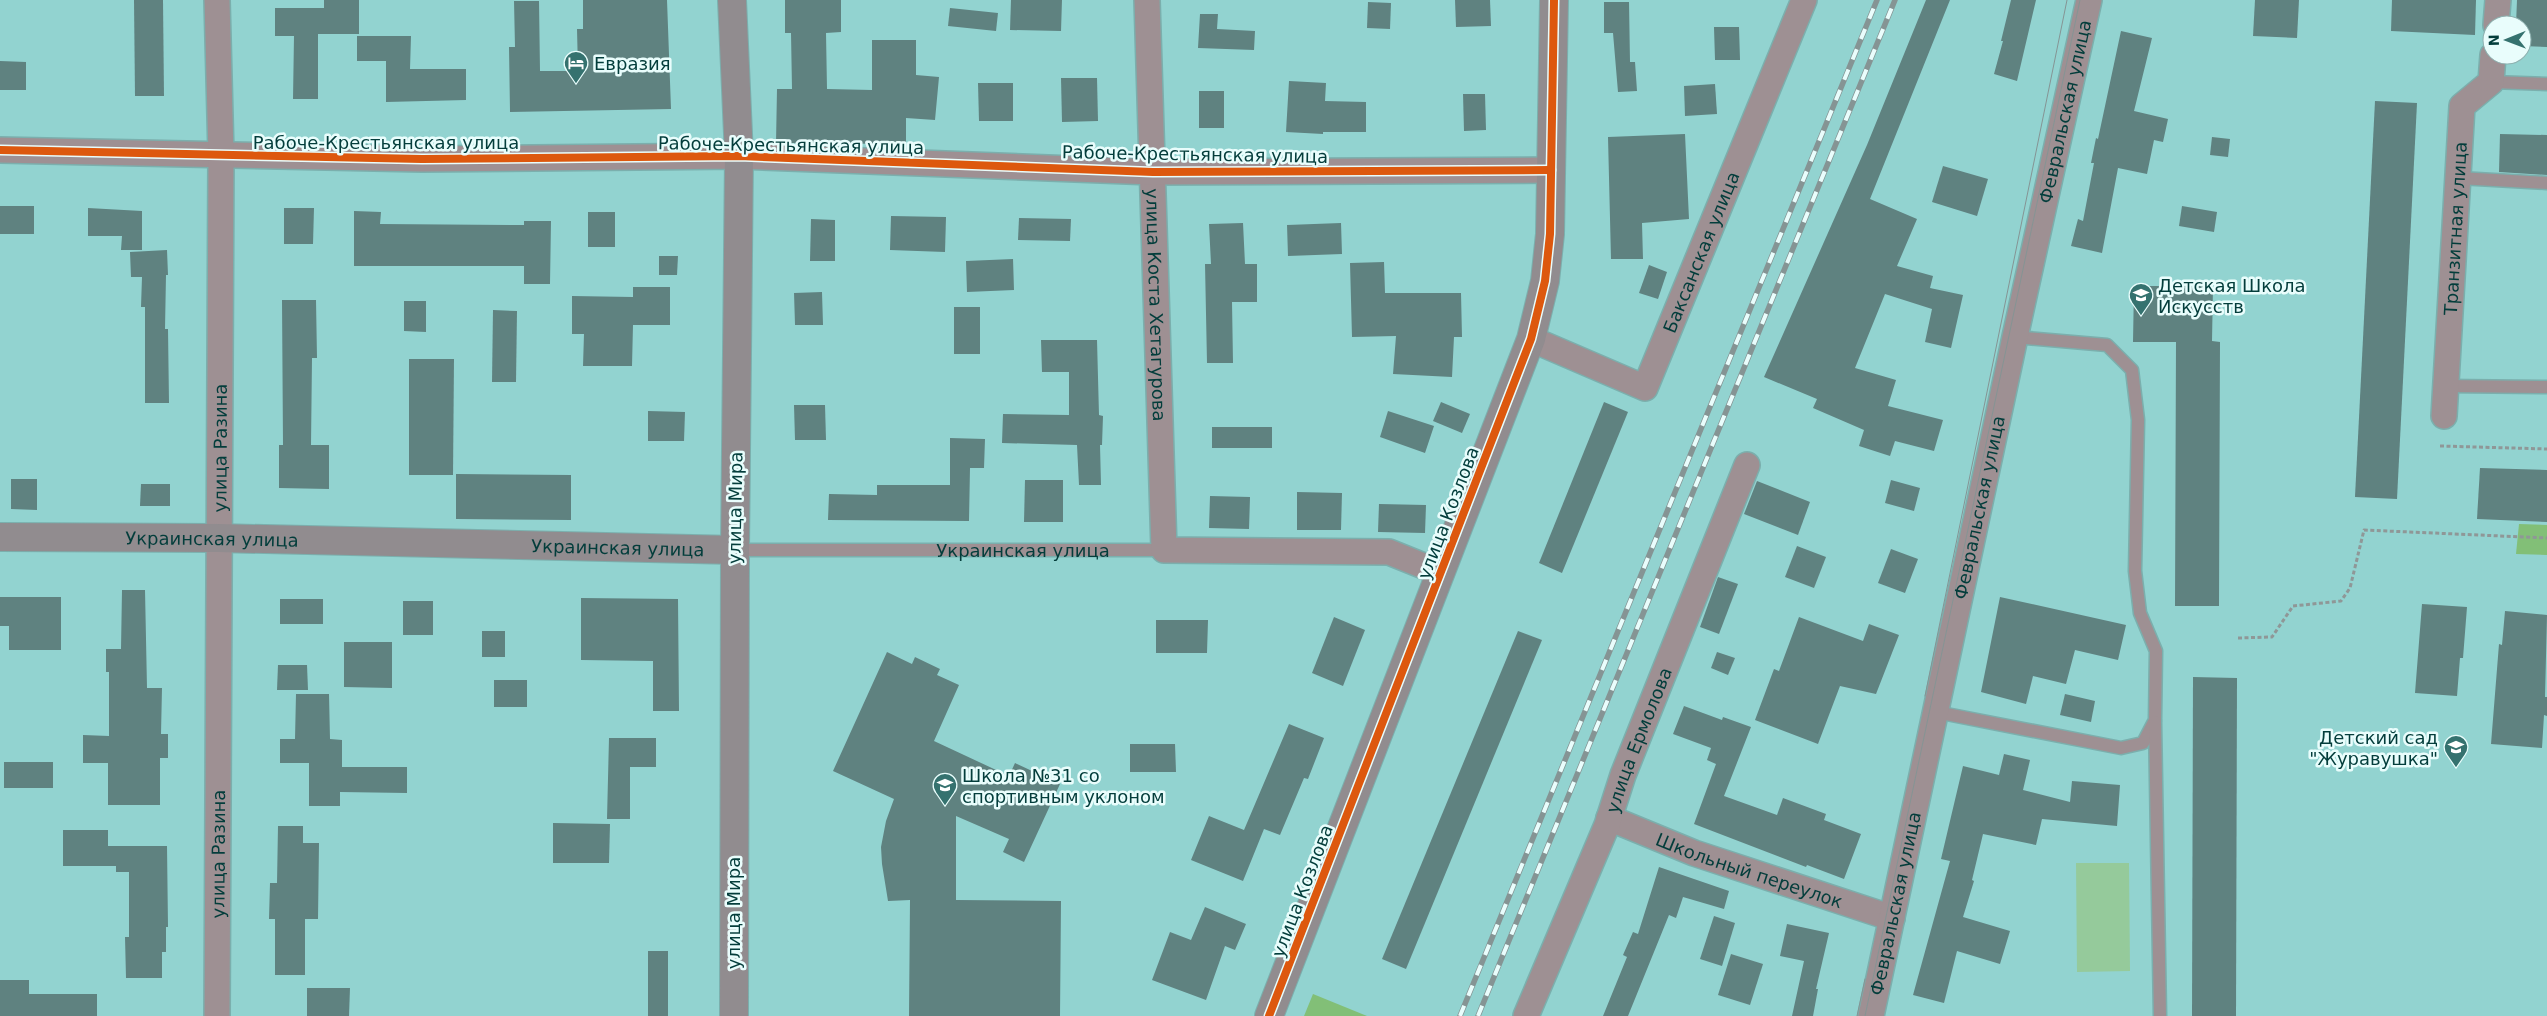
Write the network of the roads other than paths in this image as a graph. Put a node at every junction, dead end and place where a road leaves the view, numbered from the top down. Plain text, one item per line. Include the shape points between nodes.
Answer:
1 (218, 0) edge
2 (732, 0) edge
3 (1147, 0) edge
4 (1554, 0) edge
5 (1804, 0) edge
6 (2089, 0) edge
7 (2498, 0) edge
8 (2497, 15) edge
9 (2492, 65) edge
10 (2491, 82) junction
11 (2547, 84) edge
12 (0, 150) edge
13 (221, 155) junction
14 (739, 156) junction
15 (1551, 170) junction
16 (1153, 172) junction
17 (2458, 178) junction
18 (2547, 183) edge
19 (2015, 337) junction
20 (1531, 339) junction
21 (2445, 386) junction
22 (2547, 387) edge
23 (2444, 416) dead end
24 (1747, 465) dead end
25 (0, 537) edge
26 (218, 538) junction
27 (735, 550) junction
28 (1164, 550) junction
29 (1441, 573) junction
30 (1936, 712) junction
31 (2155, 720) junction
32 (1609, 818) junction
33 (1892, 918) junction
34 (217, 1016) edge
35 (734, 1016) edge
36 (1270, 1016) edge
37 (1526, 1016) edge
38 (1871, 1016) edge
39 (2160, 1016) edge

1 - 13 street, улица Разина
2 - 14 street, улица Мира
3 - 16 street, улица Коста Хетагурова
4 - 15 street, улица Козлова
5 - 20 street, Баксанская улица via 1645,388
6 - 19 street, Февральская улица
7 - 8 street
9 - 10 street
10 - 11 lane
10 - 17 street, Транзитная улица via 2462,106
12 - 13 street, Рабоче-Крестьянская улица
13 - 14 street, Рабоче-Крестьянская улица via 422,159
13 - 26 street, улица Разина
14 - 16 street, Рабоче-Крестьянская улица
14 - 27 street, улица Мира
15 - 16 street, Рабоче-Крестьянская улица
15 - 20 street, улица Козлова via 1545,280
16 - 28 street, улица Коста Хетагурова
17 - 18 lane
17 - 21 street, Транзитная улица
19 - 30 street, Февральская улица
19 - 31 lane via 2107,346 2132,370 2138,420 2135,571 2140,613 2156,651
20 - 29 street, улица Козлова
21 - 22 lane
21 - 23 street, Транзитная улица
24 - 32 street, улица Ермолова via 1623,775
25 - 26 street, Украинская улица
26 - 27 street, Украинская улица
26 - 34 street, улица Разина
27 - 28 lane, Украинская улица
27 - 35 street, улица Мира
28 - 29 street, Украинская улица via 1389,552
29 - 36 street, улица Козлова
30 - 31 lane via 2122,748 2143,743
30 - 33 street, Февральская улица
31 - 39 lane
32 - 33 street, Школьный переулок via 1694,853
32 - 37 street, улица Ермолова
33 - 38 street, Февральская улица

